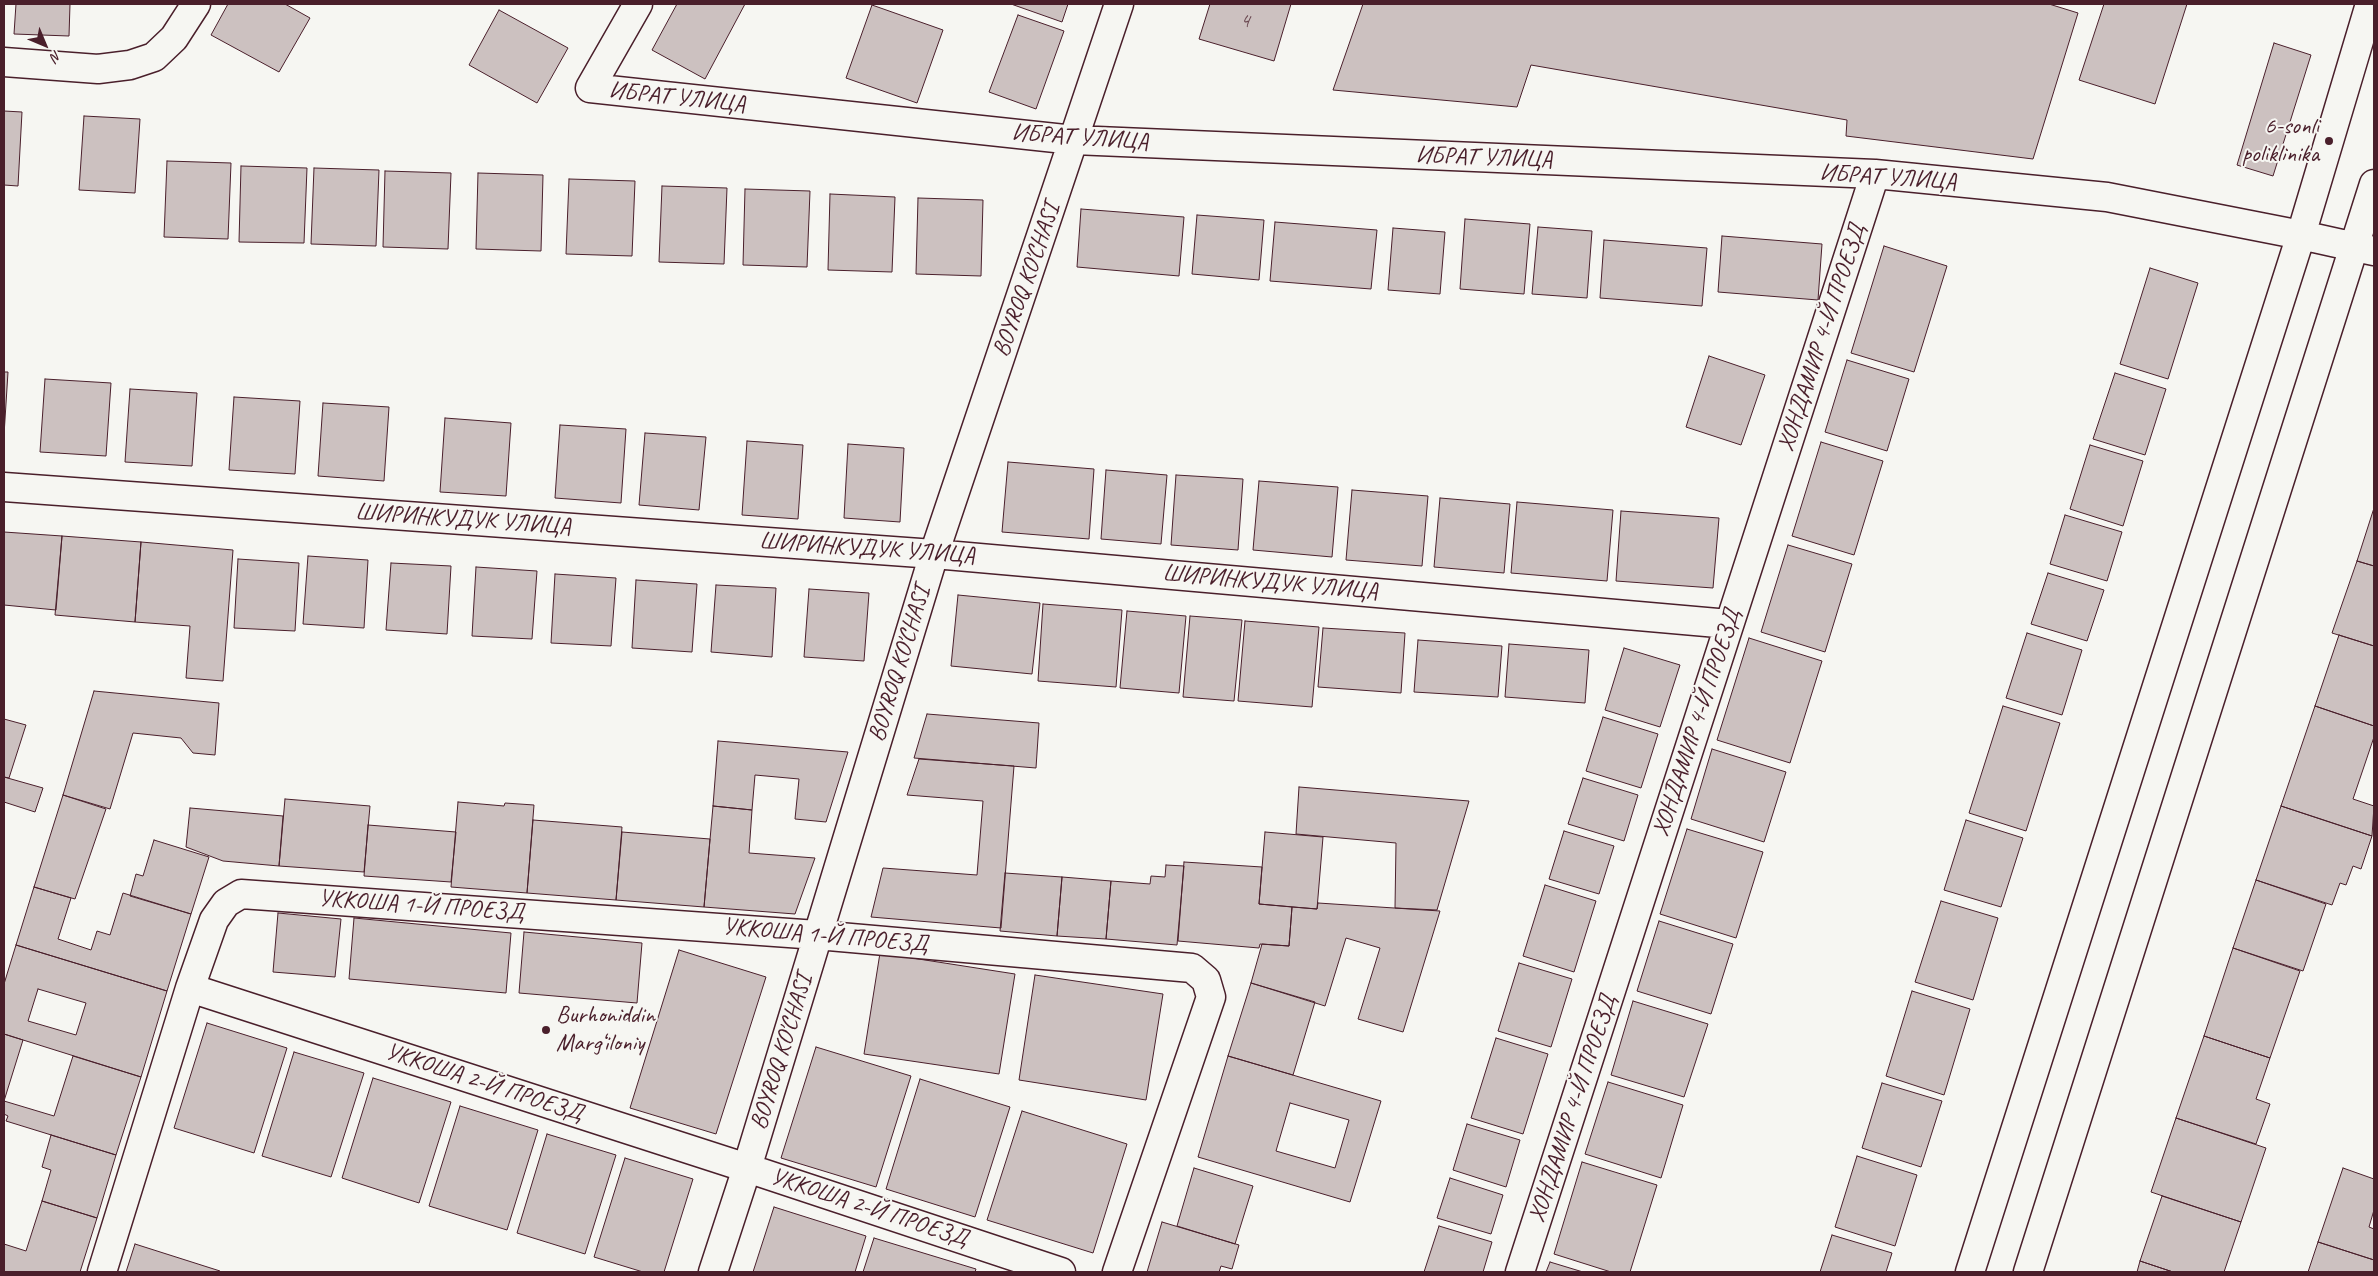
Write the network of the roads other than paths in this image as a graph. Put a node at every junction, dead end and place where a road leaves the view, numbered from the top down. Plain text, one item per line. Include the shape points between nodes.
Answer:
1 (196, 4) edge
2 (638, 4) edge
3 (1119, 4) edge
4 (2370, 4) edge
5 (4, 62) edge
6 (1074, 140) junction
7 (1875, 174) junction
8 (2374, 184) edge
9 (2301, 235) junction
10 (2364, 249) edge
11 (4, 487) edge
12 (934, 554) junction
13 (1728, 624) junction
14 (816, 935) junction
15 (190, 988) junction
16 (747, 1168) junction
17 (102, 1272) edge
18 (712, 1272) edge
19 (1061, 1272) edge
20 (1117, 1272) edge
21 (1520, 1272) edge
22 (1970, 1272) edge
23 (2028, 1272) edge

1 - 5 street via 174,38 154,57 130,65 98,69
2 - 6 street, ИБРАТ УЛИЦА via 590,88
3 - 6 street, BOYROQ KO'CHASI
4 - 9 street
6 - 7 street, ИБРАТ УЛИЦА
6 - 12 street, BOYROQ KO'CHASI
7 - 9 street, ИБРАТ УЛИЦА via 2108,197
7 - 13 street, ХОНДАМИР 4-Й ПРОЕЗД
8 - 10 street
9 - 10 street, ИБРАТ УЛИЦА
9 - 22 street
10 - 23 street
11 - 12 street, ШИРИНКУДУК УЛИЦА
12 - 13 street, ШИРИНКУДУК УЛИЦА
12 - 14 street, BOYROQ KO'CHASI
13 - 21 street, ХОНДАМИР 4-Й ПРОЕЗД
14 - 15 street, УККОША 1-Й ПРОЕЗД via 242,894 226,903 214,920
14 - 16 street, BOYROQ KO'CHASI
14 - 20 street, УККОША 1-Й ПРОЕЗД via 1192,968 1206,980 1210,997
15 - 16 street, УККОША 2-Й ПРОЕЗД
15 - 17 street
16 - 18 street, BOYROQ KO'CHASI
16 - 19 street, УККОША 2-Й ПРОЕЗД

